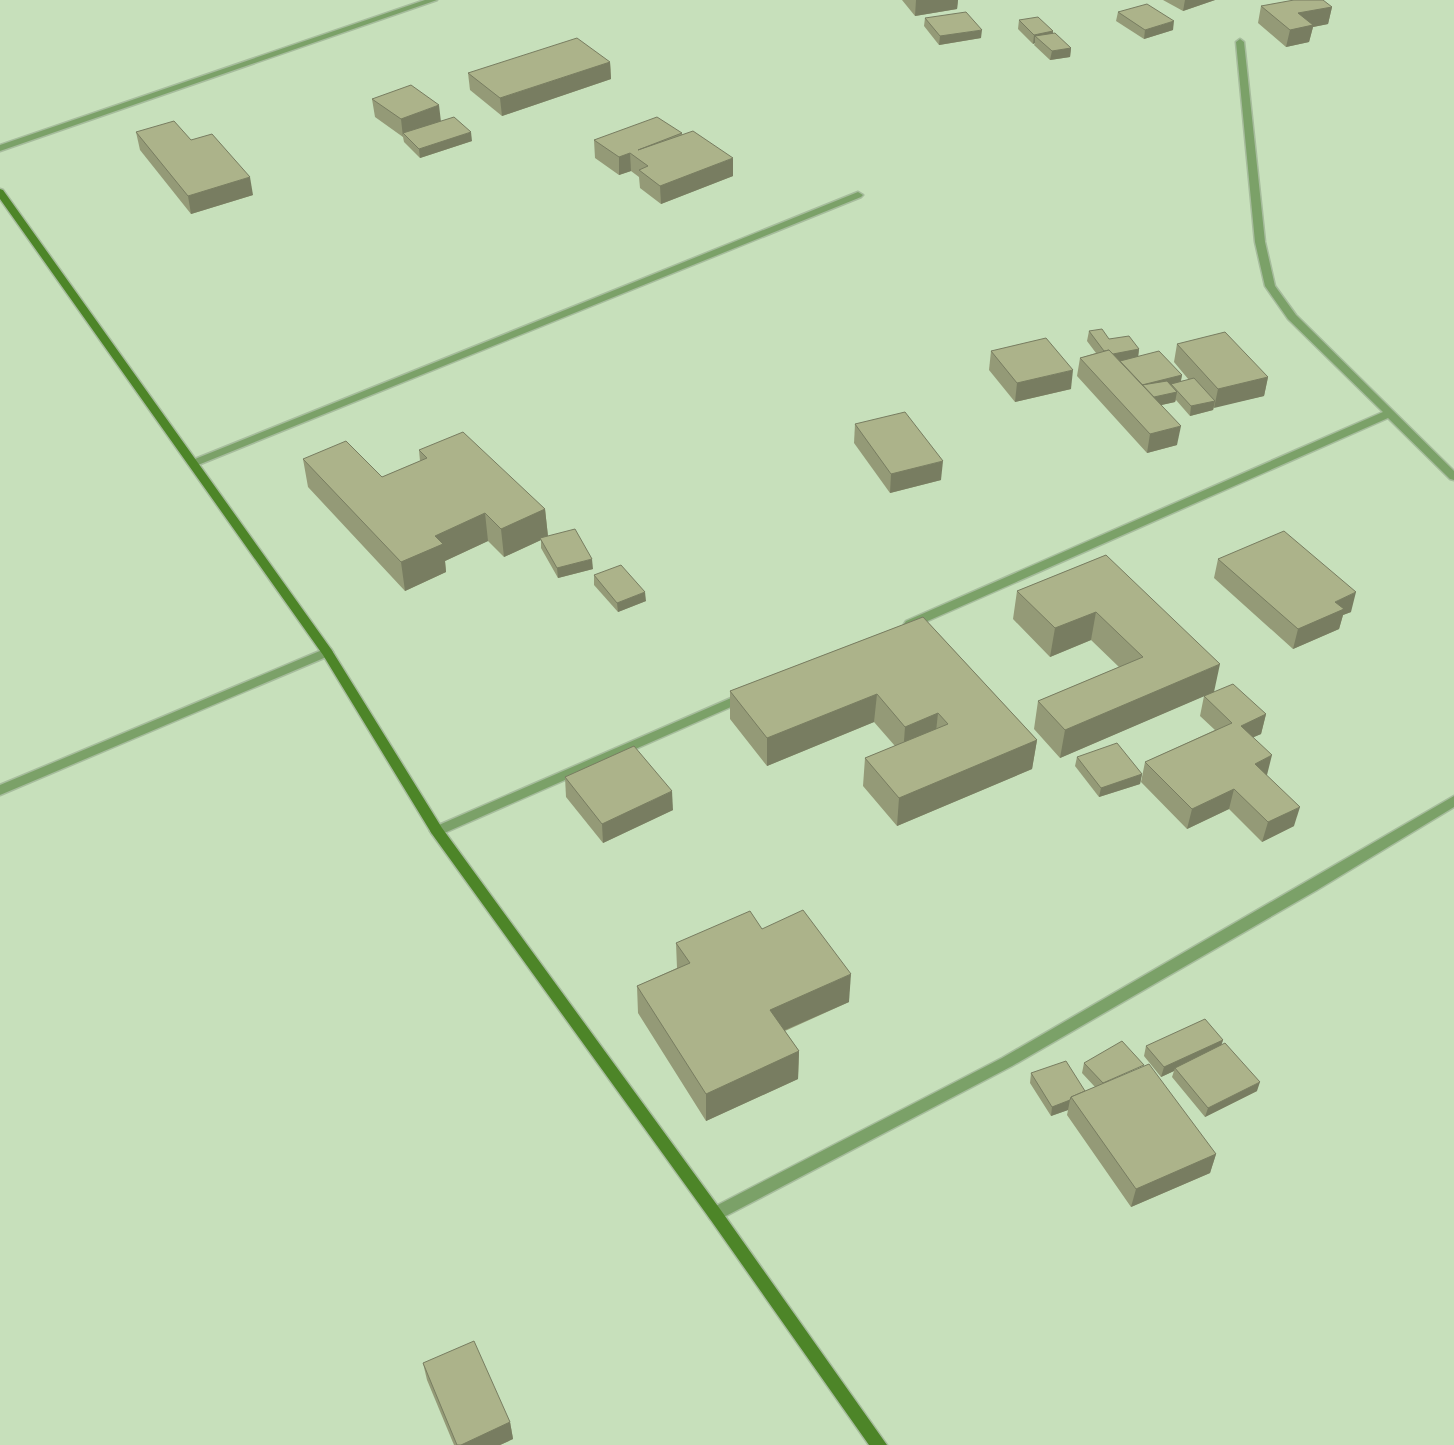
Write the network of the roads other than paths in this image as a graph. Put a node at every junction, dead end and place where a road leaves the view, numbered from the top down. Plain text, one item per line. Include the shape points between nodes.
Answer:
1 (433, 0) edge
2 (1240, 42) dead end
3 (0, 148) edge
4 (0, 192) edge
5 (858, 195) dead end
6 (1388, 414) junction
7 (194, 463) junction
8 (1454, 477) edge
9 (894, 630) edge
10 (327, 652) junction
11 (757, 691) edge
12 (0, 790) edge
13 (1454, 802) edge
14 (437, 831) junction
15 (715, 1214) junction
16 (880, 1445) edge

1 - 3 street
2 - 6 street via 1260,242 1270,286 1292,317
4 - 7 street
5 - 7 street
6 - 8 street
6 - 9 street
7 - 10 street
10 - 12 street
10 - 14 street
11 - 14 street
13 - 15 street via 1007,1062
14 - 15 street
15 - 16 street

